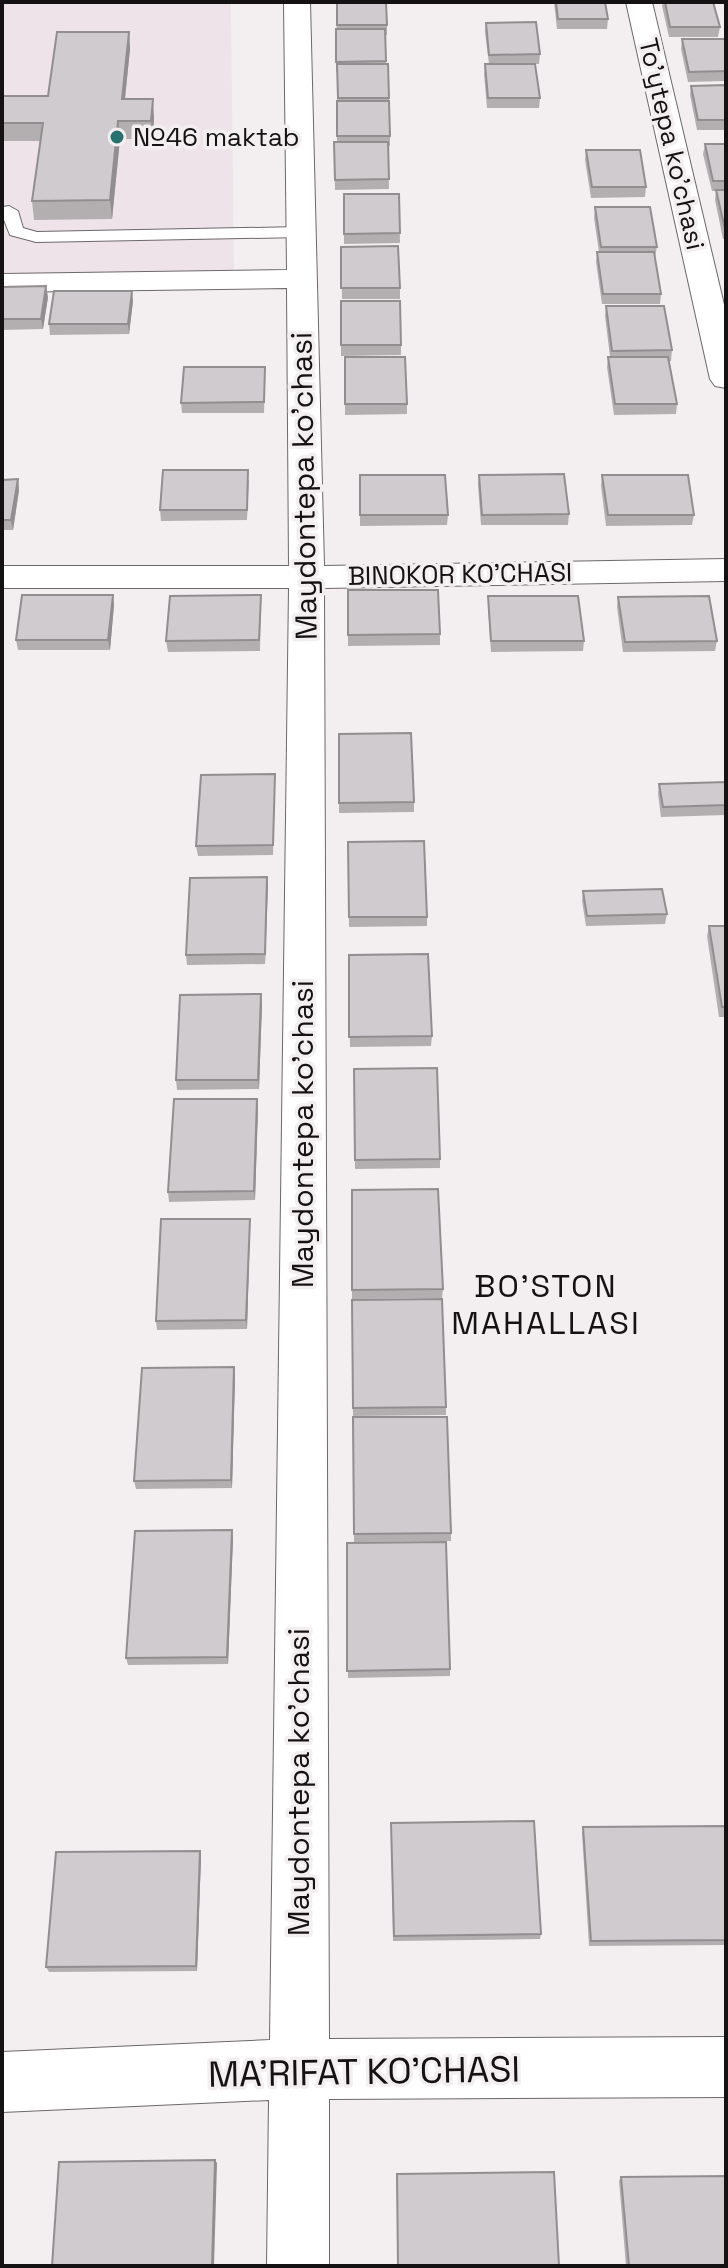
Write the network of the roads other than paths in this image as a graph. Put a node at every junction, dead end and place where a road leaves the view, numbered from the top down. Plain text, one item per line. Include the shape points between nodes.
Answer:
1 (297, 2) edge
2 (639, 2) edge
3 (9, 211) dead end
4 (301, 232) junction
5 (302, 279) junction
6 (2, 283) edge
7 (726, 379) edge
8 (726, 570) edge
9 (2, 577) edge
10 (307, 577) junction
11 (726, 2067) edge
12 (297, 2069) junction
13 (2, 2082) edge
14 (298, 2266) edge

1 - 4 street, Maydontepa ko'chasi
2 - 7 street, To'ytepa ko'chasi
3 - 4 lane via 16,231 36,237
4 - 5 street, Maydontepa ko'chasi
5 - 6 street
5 - 10 street, Maydontepa ko'chasi
8 - 10 street, BINOKOR KO'CHASI
9 - 10 street, BINOKOR KO'CHASI
10 - 12 street, Maydontepa ko'chasi
11 - 12 street, MA'RIFAT KO'CHASI
12 - 13 street, MA'RIFAT KO'CHASI
12 - 14 street, Maydontepa ko'chasi

